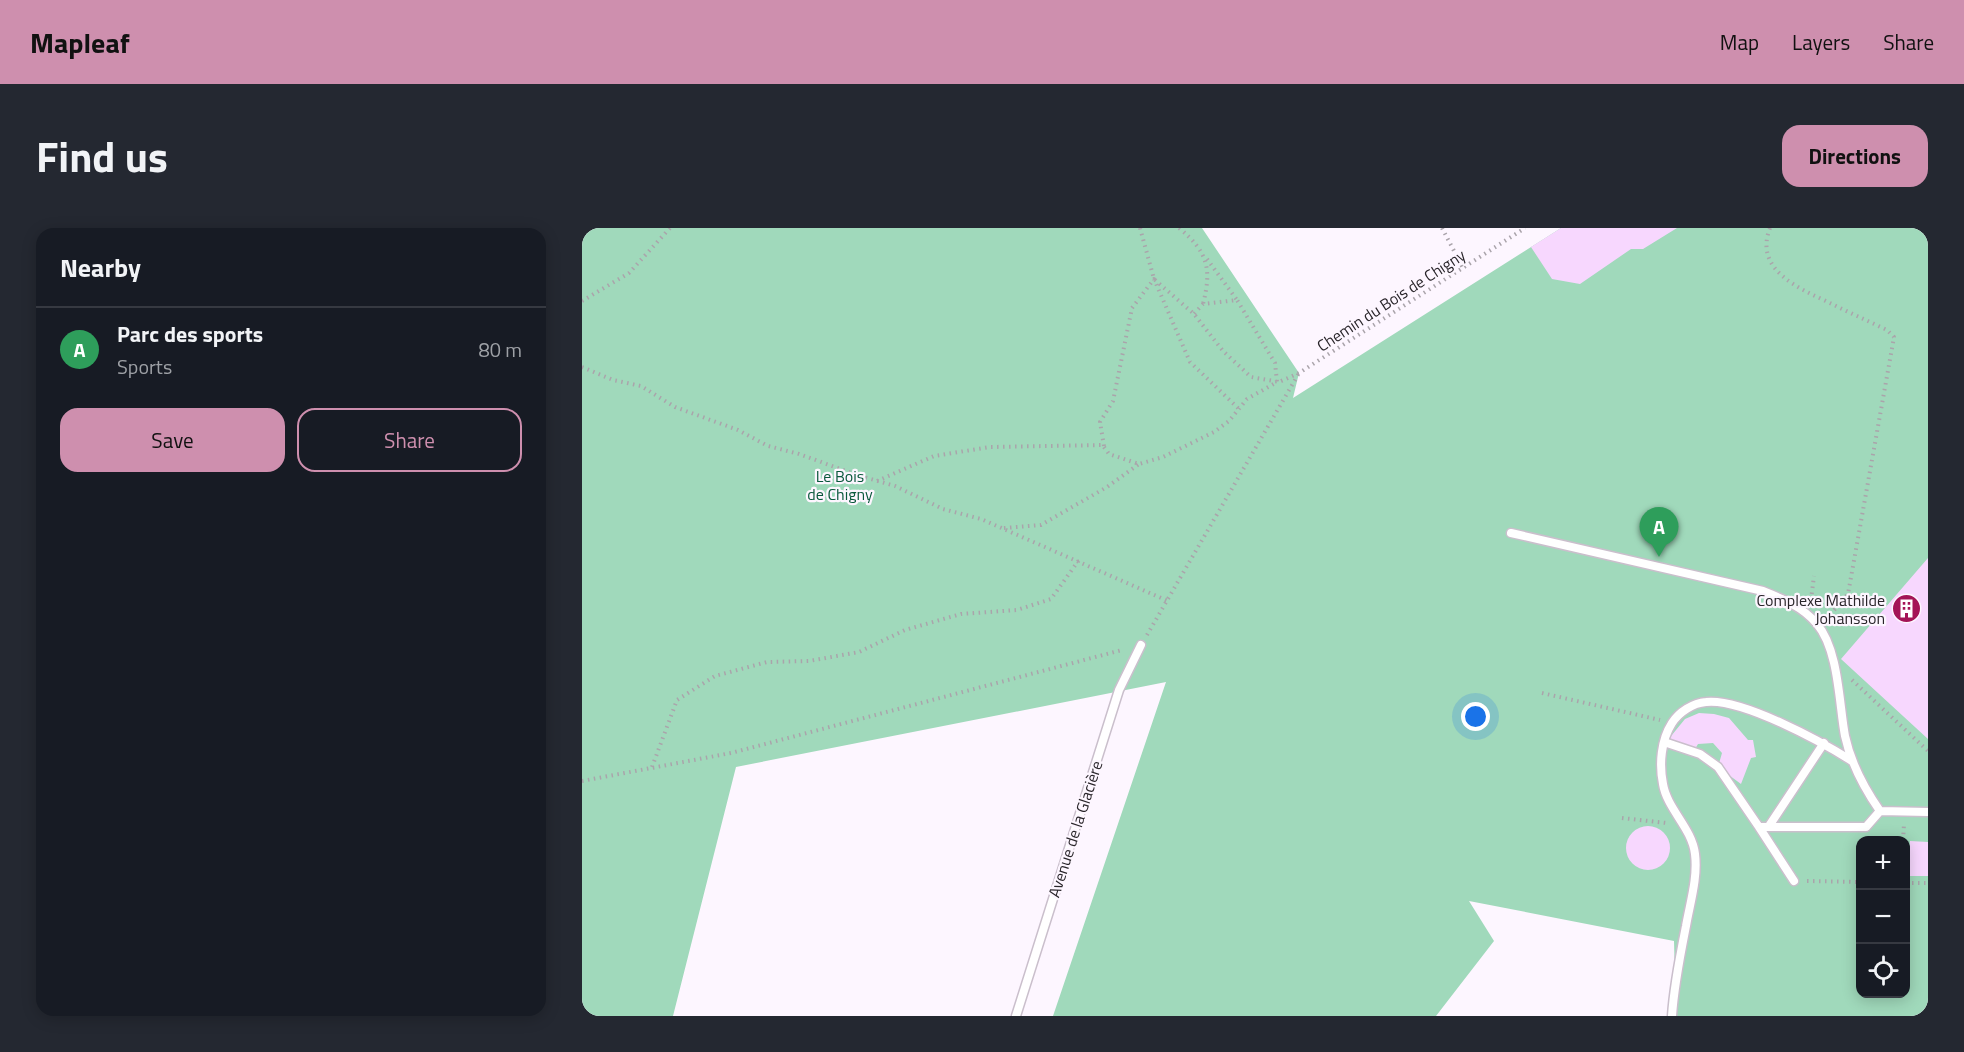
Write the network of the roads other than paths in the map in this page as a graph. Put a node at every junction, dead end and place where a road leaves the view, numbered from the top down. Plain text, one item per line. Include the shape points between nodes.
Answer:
1 (1511, 533) dead end
2 (1141, 645) road end
3 (1664, 741) junction
4 (1824, 743) junction
5 (1852, 761) junction
6 (1880, 811) junction
7 (1928, 812) edge
8 (1769, 826) junction
9 (1759, 827) junction
10 (1794, 881) road end
11 (1016, 1016) edge
12 (1672, 1016) edge

1 - 5 lane via 1763,591 1791,602 1819,626 1840,687
2 - 11 lane, Avenue de la Glacière via 1119,690
3 - 4 lane via 1672,722 1689,707 1718,702
3 - 9 lane via 1700,754 1718,767
3 - 12 lane via 1663,786 1695,853 1695,882 1675,978
4 - 5 lane
4 - 8 lane
5 - 6 lane
6 - 7 lane
6 - 8 lane via 1866,827
8 - 9 lane
9 - 10 lane

